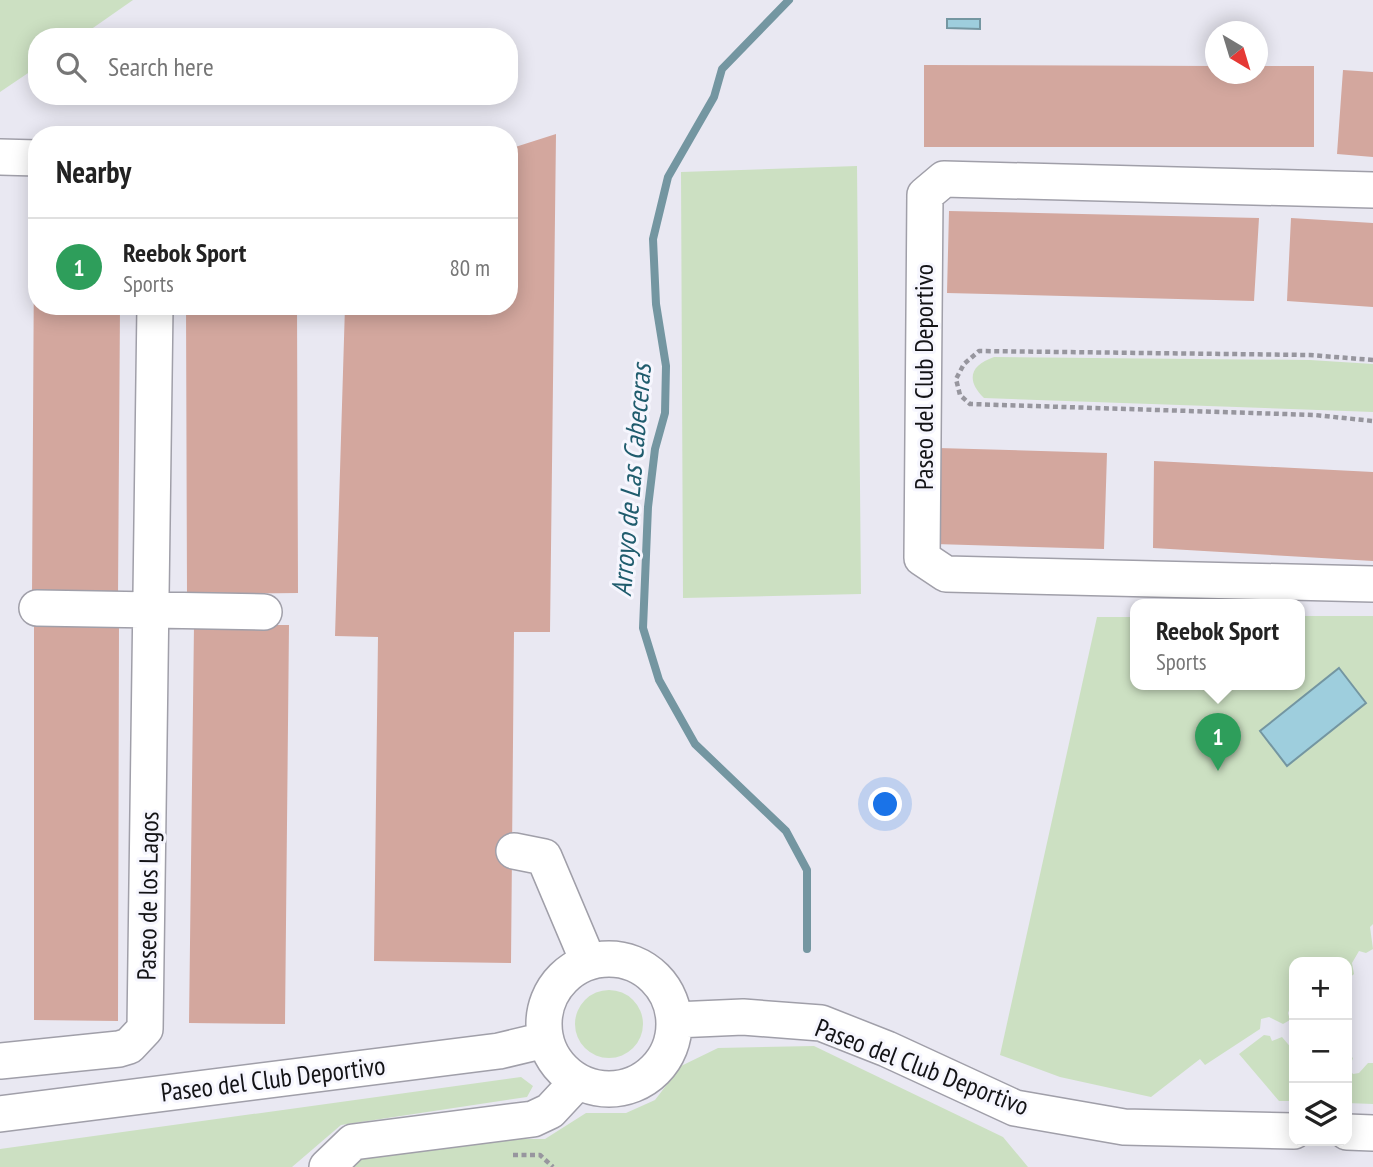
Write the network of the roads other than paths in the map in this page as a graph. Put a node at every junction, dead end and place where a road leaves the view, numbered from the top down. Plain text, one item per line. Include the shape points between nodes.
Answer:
1 (0, 157) edge
2 (28, 158) edge
3 (1373, 190) edge
4 (155, 315) edge
5 (1373, 584) edge
6 (37, 608) dead end
7 (151, 610) junction
8 (264, 612) dead end
9 (514, 851) dead end
10 (588, 961) junction
11 (675, 1020) junction
12 (545, 1040) junction
13 (0, 1061) edge
14 (578, 1082) junction
15 (0, 1114) edge
16 (1289, 1131) edge
17 (1352, 1132) edge
18 (1373, 1133) edge
19 (327, 1167) edge

1 - 2 street
3 - 5 street, Paseo del Club Deportivo via 944,179 925,195 922,558 946,574
4 - 7 street, Paseo de los Lagos
6 - 7 street
7 - 8 street
7 - 13 street, Paseo de los Lagos via 145,1028 130,1046 119,1049
9 - 10 street via 544,857
10 - 11 street via 627,960 646,969 661,983
10 - 12 street via 556,984 543,1020
11 - 14 street via 665,1058 635,1084 616,1089
11 - 16 street, Paseo del Club Deportivo via 743,1017 821,1023 1015,1108 1125,1127
12 - 14 street via 563,1071
12 - 15 street, Paseo del Club Deportivo via 499,1051
14 - 19 street via 550,1111 533,1119 353,1142
17 - 18 street

